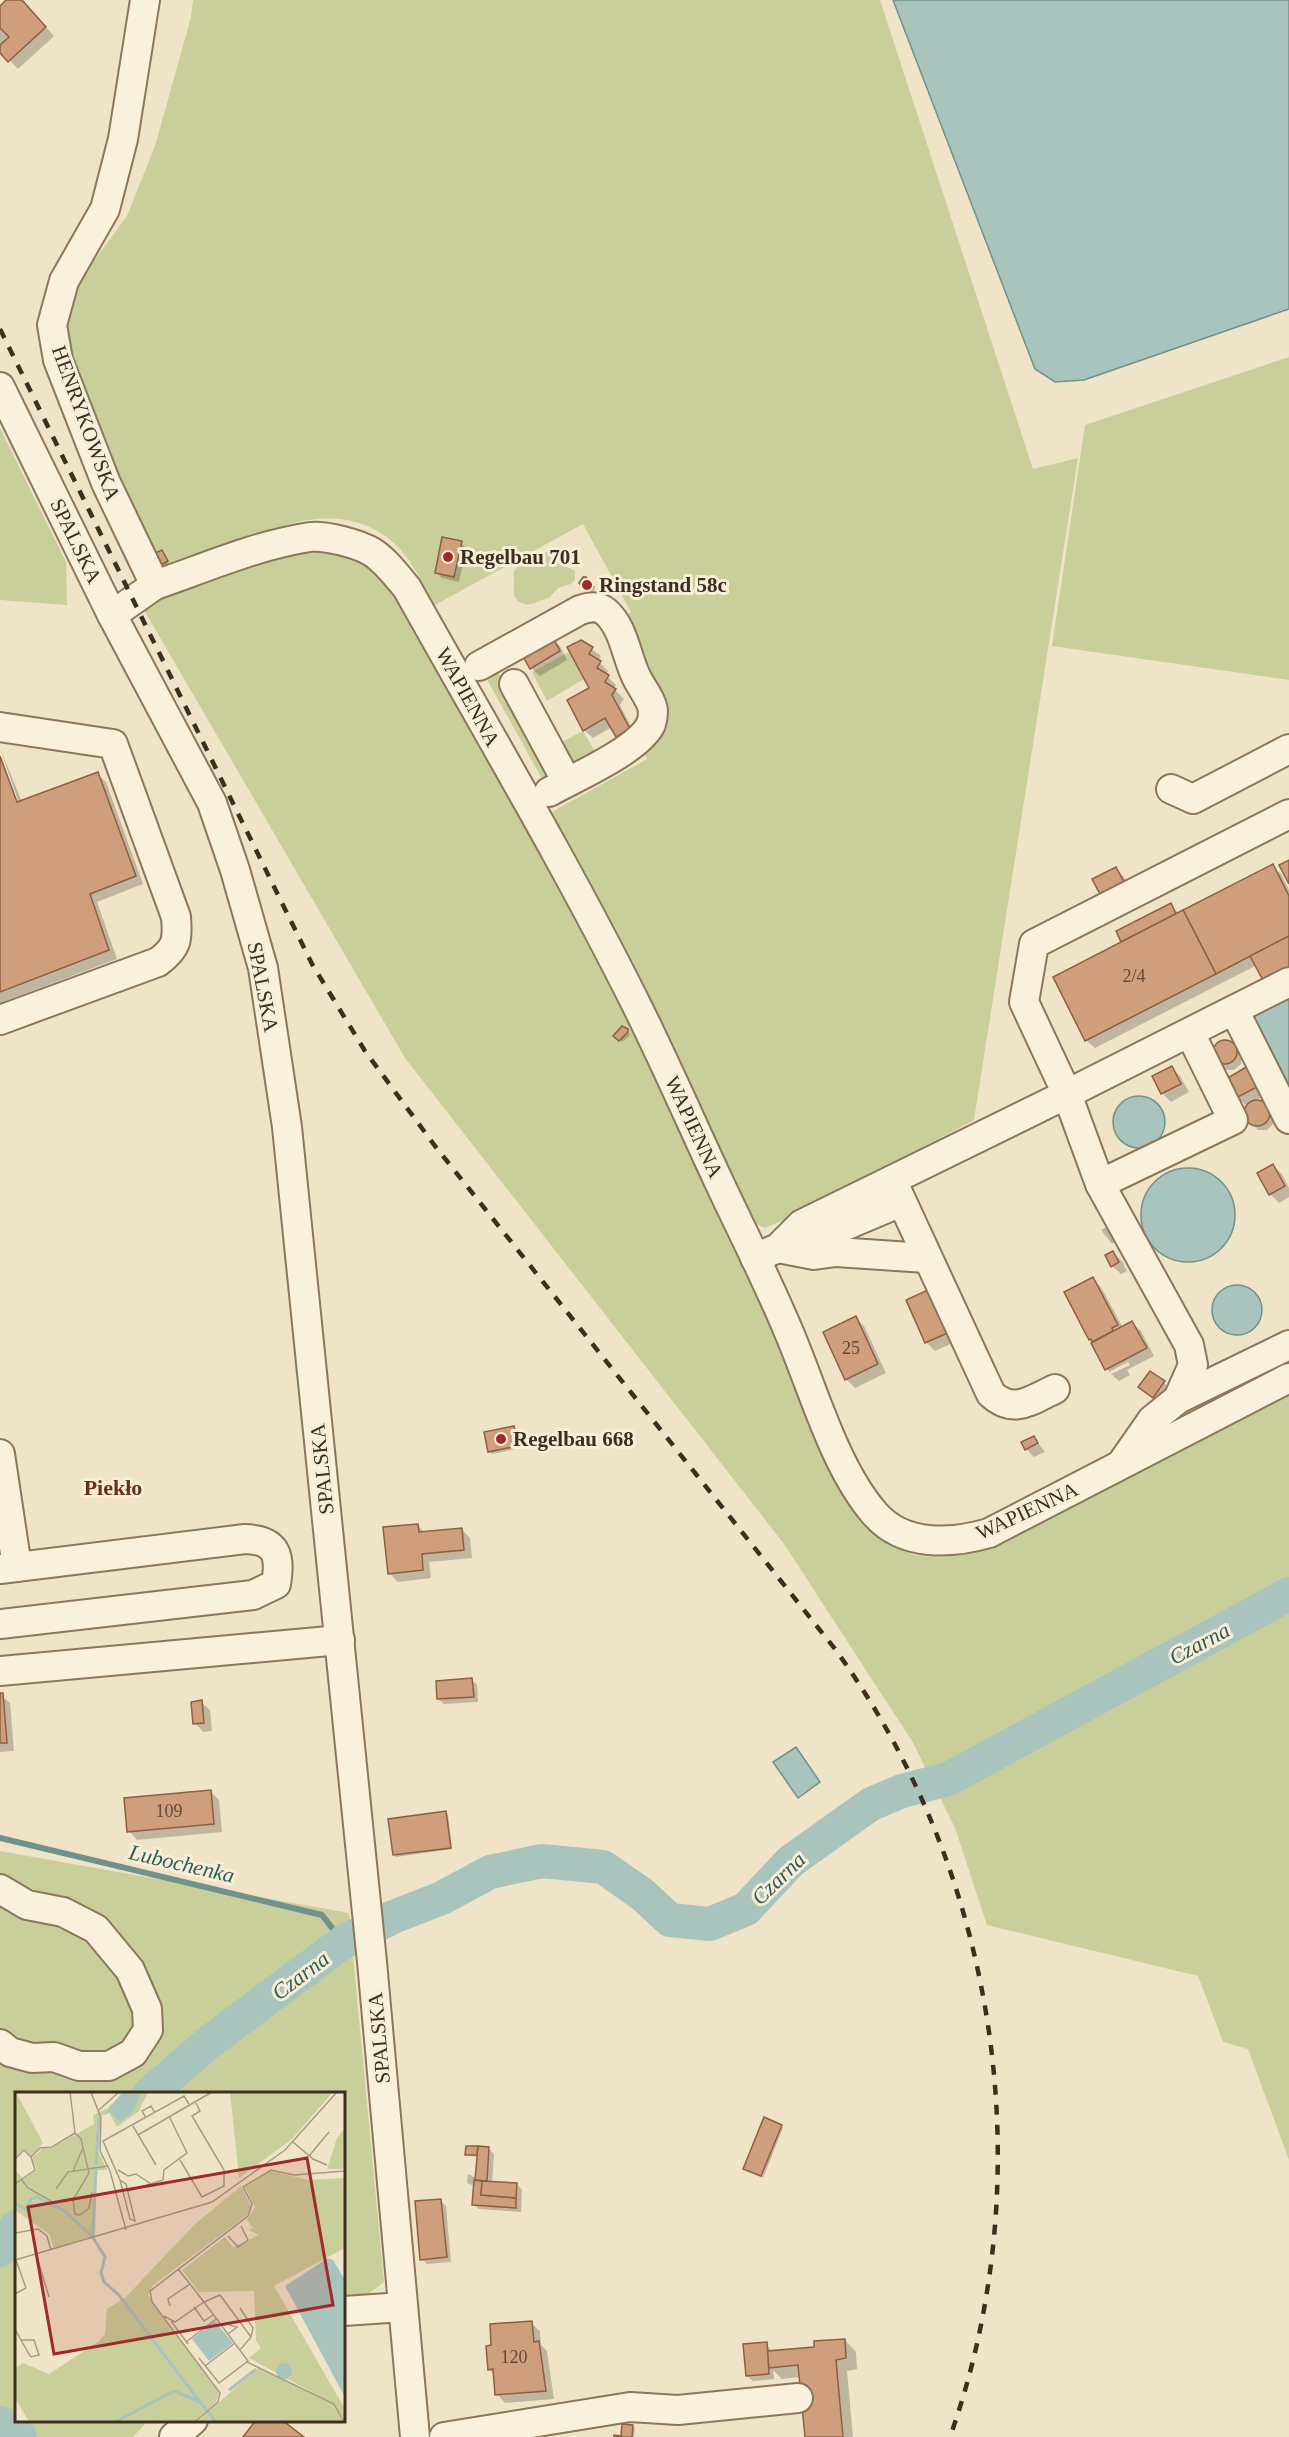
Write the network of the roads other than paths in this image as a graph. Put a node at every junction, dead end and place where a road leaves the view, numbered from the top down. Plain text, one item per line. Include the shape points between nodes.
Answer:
1 (145, 0) edge
2 (0, 387) edge
3 (155, 585) junction
4 (112, 615) junction
5 (597, 620) dead end
6 (479, 666) dead end
7 (634, 672) junction
8 (514, 684) dead end
9 (0, 727) edge
10 (1289, 749) edge
11 (1171, 789) dead end
12 (1289, 814) edge
13 (1289, 982) edge
14 (1234, 1010) junction
15 (0, 1020) edge
16 (1190, 1033) junction
17 (1067, 1094) junction
18 (1289, 1119) edge
19 (1101, 1184) junction
20 (897, 1191) junction
21 (766, 1253) junction
22 (926, 1258) junction
23 (1289, 1345) edge
24 (1289, 1378) edge
25 (1055, 1389) dead end
26 (1178, 1399) junction
27 (0, 1454) edge
28 (1119, 1467) junction
29 (9, 1568) edge
30 (0, 1624) edge
31 (340, 1640) junction
32 (0, 1671) edge
33 (0, 1889) edge
34 (0, 2044) edge
35 (403, 2307) junction
36 (345, 2311) edge
37 (798, 2398) dead end
38 (193, 2422) edge
39 (194, 2422) edge
40 (174, 2437) edge
41 (195, 2437) edge
42 (415, 2437) edge
43 (444, 2437) edge

1 - 3 street, HENRYKOWSKA via 123,139 105,209 64,281 52,325 58,360 106,483
2 - 4 street, SPALSKA
3 - 4 street
3 - 21 street, WAPIENNA via 246,554 312,537 371,551 390,568 408,588 562,865
4 - 31 street, SPALSKA via 212,803 263,968 287,1127
5 - 7 street via 618,659
6 - 7 street via 591,607 607,612 629,652
7 - 8 street via 653,709 651,723 630,747 558,787
9 - 15 street via 113,744 176,916 178,936 171,952 158,962
10 - 11 street via 1193,800
12 - 17 street via 1034,944 1024,1002
13 - 14 street
14 - 16 street
14 - 18 street
16 - 17 street
16 - 19 street via 1233,1120
17 - 19 street
17 - 20 street
19 - 26 street via 1189,1345 1193,1365
20 - 21 street via 802,1224
20 - 22 street
21 - 22 street via 836,1252
21 - 28 street, WAPIENNA via 788,1330 832,1440 877,1517 896,1531 932,1541 989,1533
22 - 25 street via 991,1394 1007,1405 1017,1406
23 - 26 street
24 - 28 street, WAPIENNA
26 - 28 street via 1152,1420
27 - 29 street
29 - 30 street via 259,1539 270,1545 278,1557 279,1569 276,1584 253,1595
31 - 32 street
31 - 35 street, SPALSKA
33 - 34 street via 27,1905 63,1912 96,1929 130,1970 147,2009 148,2030 133,2053 109,2066 79,2066 54,2057 32,2058 10,2052
35 - 36 street
35 - 42 street, SPALSKA
37 - 43 street via 678,2410 630,2407
38 - 40 street
39 - 41 street

